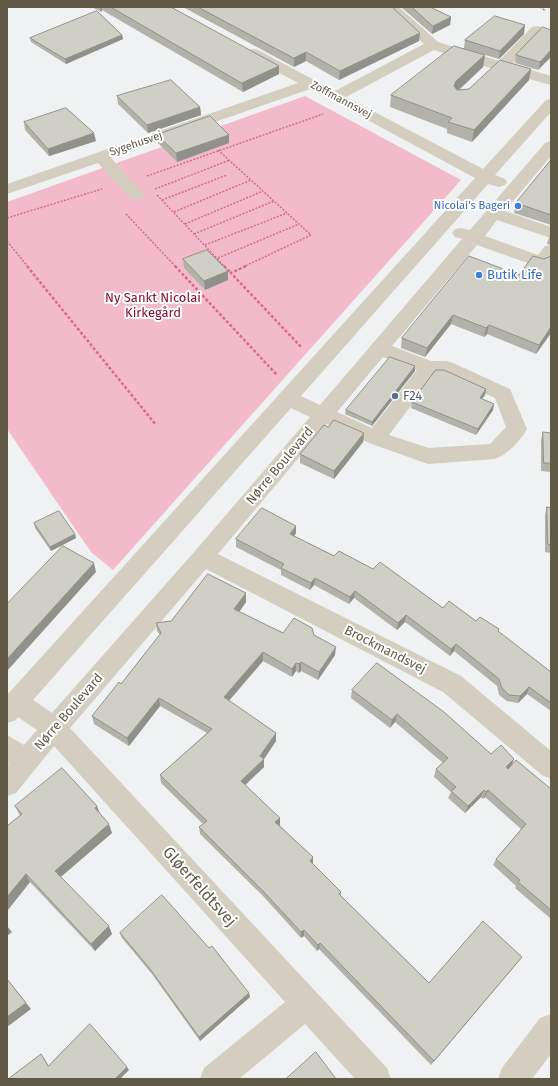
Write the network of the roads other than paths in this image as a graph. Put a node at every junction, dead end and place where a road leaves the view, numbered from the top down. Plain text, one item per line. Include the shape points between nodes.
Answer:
1 (391, 7) edge
2 (537, 30) dead end
3 (238, 44) edge
4 (433, 45) junction
5 (498, 66) junction
6 (484, 76) edge
7 (551, 81) edge
8 (310, 84) junction
9 (336, 97) junction
10 (551, 103) edge
11 (523, 135) junction
12 (551, 145) edge
13 (100, 156) junction
14 (485, 176) junction
15 (515, 188) junction
16 (7, 189) edge
17 (136, 196) road end
18 (493, 213) junction
19 (441, 226) junction
20 (551, 233) edge
21 (473, 237) junction
22 (551, 250) edge
23 (380, 348) junction
24 (430, 368) junction
25 (290, 395) junction
26 (324, 414) junction
27 (376, 438) junction
28 (203, 558) junction
29 (11, 707) edge
30 (54, 728) junction
31 (17, 754) edge
32 (551, 767) edge
33 (7, 784) edge
34 (307, 1003) junction
35 (551, 1029) edge
36 (215, 1079) edge
37 (376, 1079) edge
38 (513, 1079) edge

1 - 4 street
2 - 5 street
3 - 8 street, Zoffmannsvej
4 - 5 street
4 - 9 street
5 - 6 street
5 - 7 street
8 - 9 street, Zoffmannsvej
8 - 13 street, Sygehusvej
9 - 14 street, Zoffmannsvej
10 - 11 street
11 - 12 street
11 - 14 street
12 - 15 street, Nørre Boulevard
13 - 16 street, Sygehusvej
13 - 17 street
14 - 15 street, Zoffmannsvej
14 - 19 street
15 - 18 street, Nørre Boulevard
18 - 20 street
18 - 21 street, Nørre Boulevard
19 - 21 street
19 - 25 street
21 - 22 street via 542,262
21 - 23 street, Nørre Boulevard
23 - 24 street
23 - 26 street, Nørre Boulevard
24 - 27 street
24 - 27 street via 446,368 503,394 517,428 495,451 428,456
25 - 26 street
25 - 29 street
26 - 27 street
26 - 28 street, Nørre Boulevard
28 - 30 street, Nørre Boulevard
28 - 32 street, Brockmandsvej via 452,684
29 - 30 street, Gløerfeldtsvej
30 - 31 street, Nørre Boulevard
30 - 34 street, Gløerfeldtsvej
31 - 33 street, Nørre Boulevard
34 - 36 street
34 - 37 street, Gløerfeldtsvej
35 - 38 street

